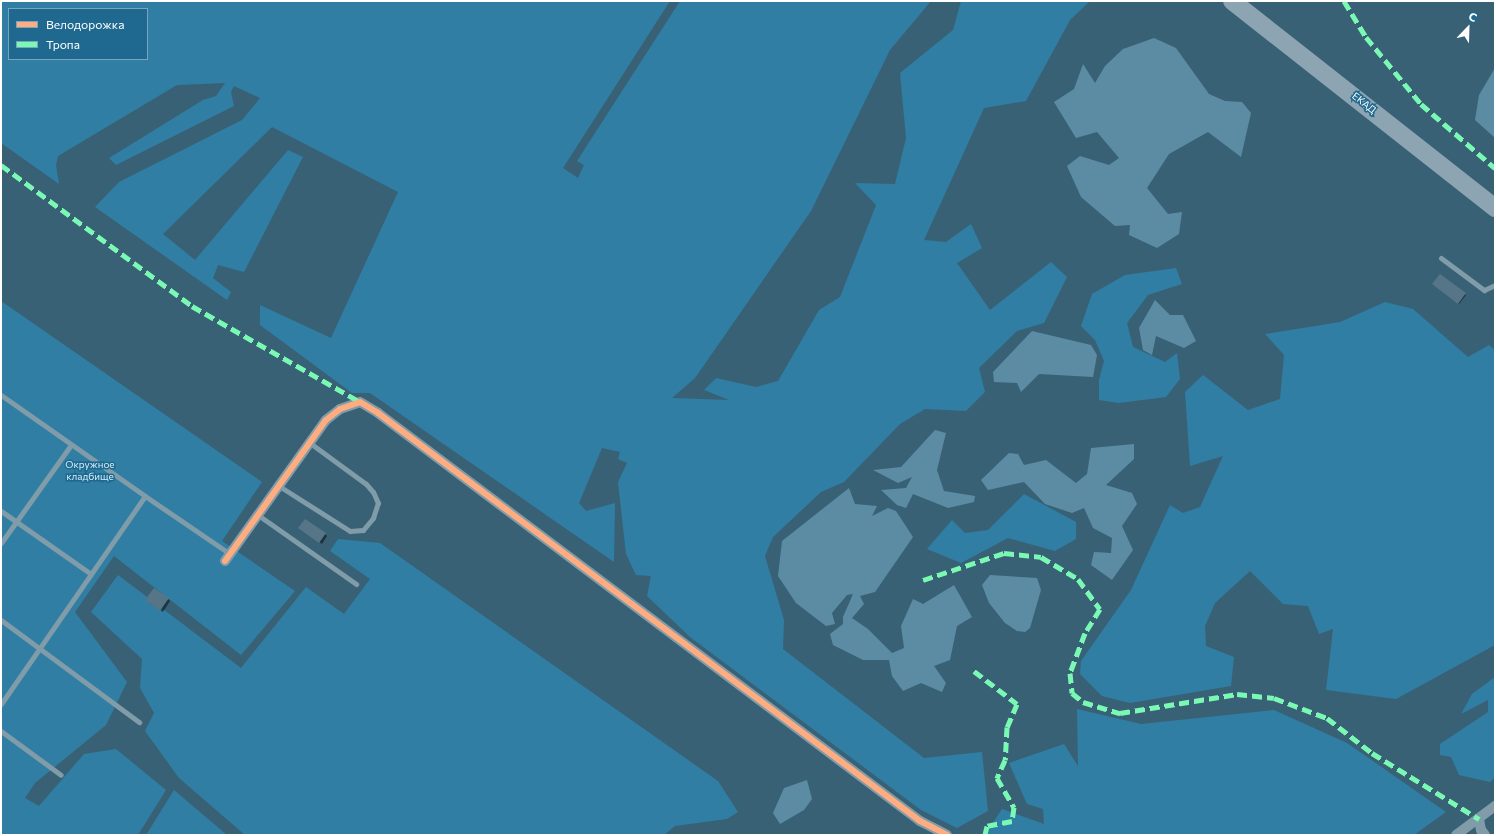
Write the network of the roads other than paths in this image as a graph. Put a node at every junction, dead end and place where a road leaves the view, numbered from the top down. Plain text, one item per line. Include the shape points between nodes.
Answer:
1 (1232, 1) edge
2 (1495, 208) edge
3 (1441, 258) dead end
4 (1495, 286) edge
5 (1, 395) edge
6 (310, 443) junction
7 (71, 445) junction
8 (279, 486) junction
9 (145, 496) junction
10 (1, 511) edge
11 (258, 515) junction
12 (16, 521) junction
13 (1, 543) edge
14 (227, 558) joint
15 (91, 574) junction
16 (356, 584) dead end
17 (1, 620) edge
18 (39, 648) junction
19 (1, 704) edge
20 (139, 722) dead end
21 (1, 731) edge
22 (61, 775) dead end
23 (1495, 806) edge
24 (1479, 819) junction
25 (1482, 833) edge
26 (947, 835) edge
27 (1456, 835) edge

1 - 2 highway, ЕКАД
3 - 4 lane via 1484,290
5 - 7 lane
6 - 8 street
6 - 8 lane via 366,484 373,492 378,504 373,518 363,530 350,531
6 - 26 street via 326,420 340,409 360,402 378,413 920,821
7 - 9 lane
7 - 12 lane
8 - 11 street
9 - 14 lane
9 - 15 lane
10 - 12 lane
11 - 14 street
11 - 16 lane
12 - 13 lane
12 - 15 lane
15 - 18 lane
17 - 18 lane
18 - 19 lane
18 - 20 lane
21 - 22 lane
23 - 24 street
24 - 25 street
24 - 27 street

